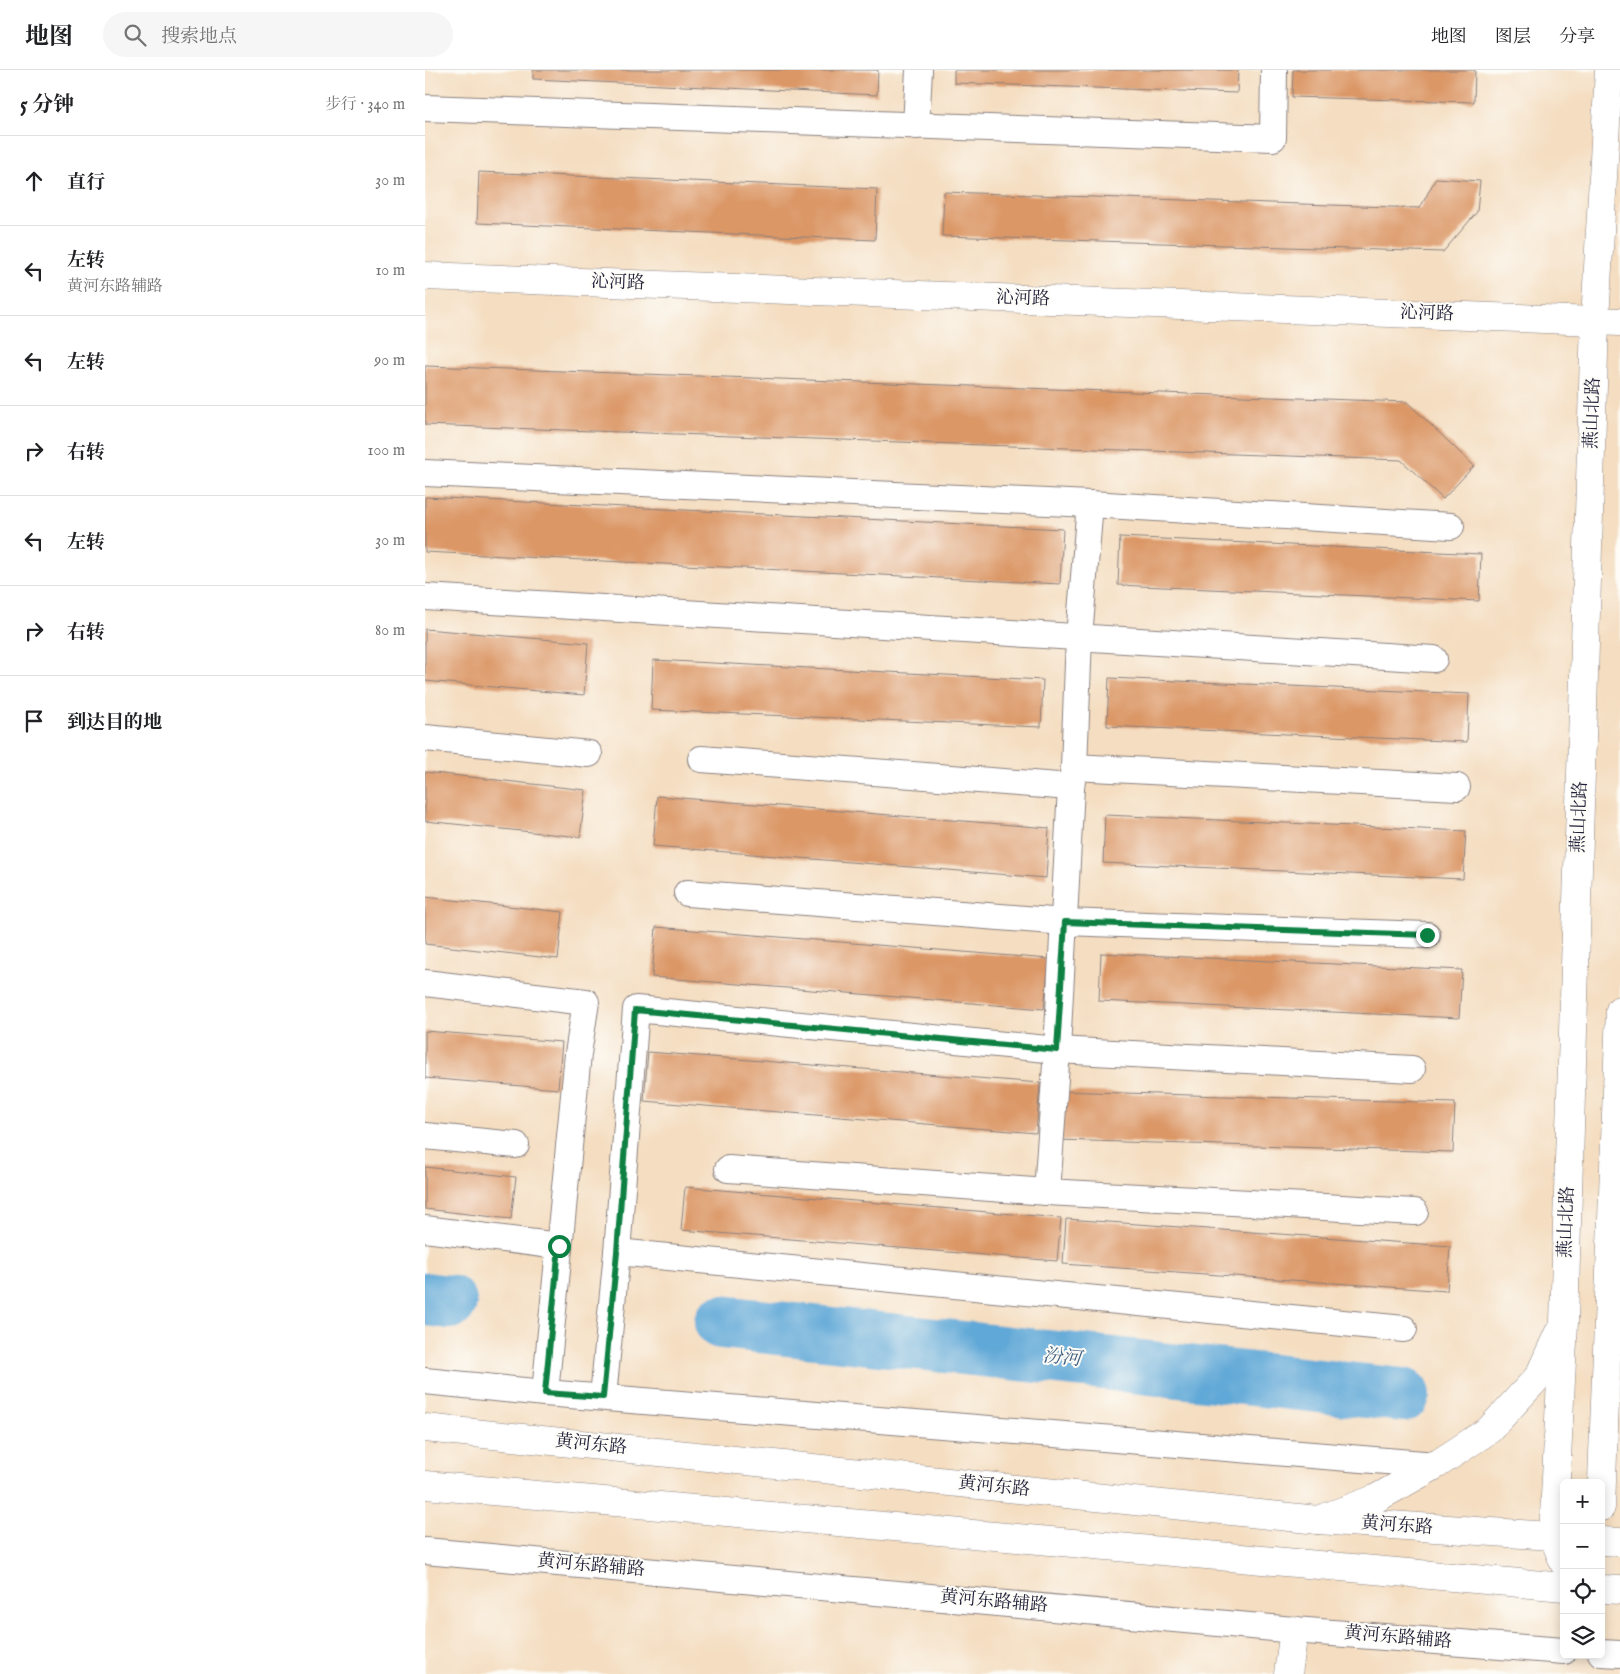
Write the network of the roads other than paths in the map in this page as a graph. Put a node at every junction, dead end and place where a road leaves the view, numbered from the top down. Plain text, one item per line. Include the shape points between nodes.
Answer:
1 (919, 70) edge
2 (1274, 70) edge
3 (1609, 70) edge
4 (425, 108) edge
5 (916, 126) junction
6 (425, 276) edge
7 (1608, 321) edge
8 (425, 473) edge
9 (1090, 504) junction
10 (1451, 526) dead end
11 (425, 597) edge
12 (1079, 636) junction
13 (1434, 659) dead end
14 (425, 738) edge
15 (589, 754) dead end
16 (701, 759) dead end
17 (1072, 777) junction
18 (1457, 787) dead end
19 (687, 893) dead end
20 (1065, 922) junction
21 (1427, 935) dead end
22 (425, 983) edge
23 (1620, 1010) edge
24 (1057, 1050) junction
25 (1412, 1069) dead end
26 (425, 1136) edge
27 (516, 1145) dead end
28 (728, 1169) dead end
29 (1047, 1192) junction
30 (1415, 1212) dead end
31 (425, 1229) edge
32 (559, 1246) junction
33 (617, 1252) junction
34 (1564, 1322) junction
35 (1404, 1329) dead end
36 (1615, 1335) edge
37 (425, 1381) edge
38 (545, 1393) junction
39 (603, 1397) junction
40 (425, 1428) edge
41 (1436, 1465) junction
42 (1603, 1479) edge
43 (425, 1485) edge
44 (1318, 1520) junction
45 (1559, 1537) edge
46 (1605, 1540) edge
47 (1620, 1542) edge
48 (425, 1551) edge
49 (1560, 1587) edge
50 (1605, 1589) edge
51 (1620, 1590) edge
52 (1294, 1630) junction
53 (1560, 1651) edge
54 (1605, 1653) edge
55 (1620, 1654) edge
56 (1287, 1674) edge

1 - 5 street
2 - 5 street via 1273,138
3 - 7 street, 燕山北路
4 - 5 street
6 - 7 street, 沁河路
7 - 34 street, 燕山北路
8 - 9 street
9 - 10 street
9 - 12 street
11 - 12 street
12 - 13 street
12 - 17 street
14 - 15 street
16 - 17 street
17 - 18 street
17 - 20 street
19 - 20 street
20 - 21 street
20 - 24 street
22 - 32 street via 585,1002
23 - 36 street
24 - 25 street
24 - 29 street
24 - 33 street via 635,1010
26 - 27 street
28 - 29 street
29 - 30 street
31 - 32 street
32 - 38 street
33 - 35 street
33 - 39 street
34 - 41 street via 1539,1376 1489,1430
34 - 45 street, 燕山北路
36 - 42 street
37 - 38 street
38 - 39 street
39 - 41 street
40 - 44 street, 黄河东路
41 - 44 street via 1375,1499
43 - 49 street
44 - 45 street, 黄河东路
46 - 47 street
48 - 52 street, 黄河东路辅路
50 - 51 street
52 - 53 street, 黄河东路辅路
52 - 56 street
54 - 55 street

